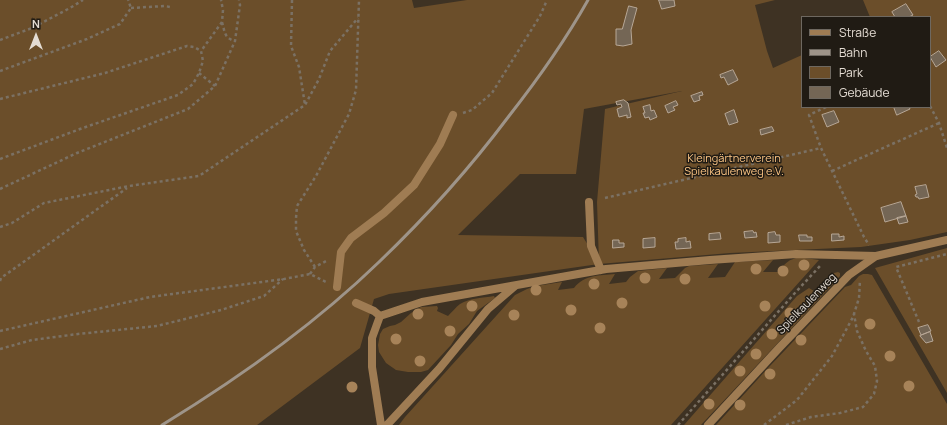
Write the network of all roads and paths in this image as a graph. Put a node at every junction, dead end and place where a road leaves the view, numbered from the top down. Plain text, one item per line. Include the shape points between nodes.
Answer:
1 (83, 0) edge
2 (128, 0) edge
3 (221, 0) edge
4 (239, 0) edge
5 (292, 0) edge
6 (359, 0) edge
7 (547, 0) edge
8 (170, 7) dead end
9 (130, 8) junction
10 (358, 18) junction
11 (222, 22) junction
12 (0, 40) edge
13 (235, 41) junction
14 (201, 51) junction
15 (0, 71) edge
16 (199, 73) junction
17 (215, 86) junction
18 (0, 99) edge
19 (305, 105) junction
20 (824, 108) edge
21 (931, 108) edge
22 (453, 115) joint
23 (940, 123) junction
24 (821, 148) junction
25 (947, 148) edge
26 (0, 160) edge
27 (832, 171) junction
28 (129, 186) junction
29 (0, 189) edge
30 (605, 198) dead end
31 (589, 202) dead end
32 (0, 226) edge
33 (947, 240) edge
34 (341, 252) junction
35 (947, 254) edge
36 (832, 255) junction
37 (876, 256) junction
38 (315, 267) junction
39 (601, 270) junction
40 (310, 274) junction
41 (860, 276) dead end
42 (284, 279) junction
43 (0, 281) edge
44 (516, 285) junction
45 (337, 287) joint
46 (356, 303) dead end
47 (854, 313) junction
48 (380, 316) junction
49 (919, 322) dead end
50 (0, 331) edge
51 (0, 349) edge
52 (381, 425) edge
53 (387, 425) edge
54 (678, 425) edge
55 (708, 425) edge
56 (764, 425) edge
57 (786, 425) edge

1 - 12 path via 32,28
2 - 9 path
3 - 11 path
4 - 13 path
5 - 19 path via 291,46 299,67
6 - 10 path
7 - 22 path via 540,16 492,93 472,110
8 - 9 path
9 - 15 path via 120,24
10 - 19 path via 330,51
10 - 38 path via 356,90 349,114 297,206 296,230 304,250
11 - 13 path via 226,36 229,40
11 - 14 path
13 - 17 path
14 - 16 path via 203,61
14 - 18 path via 187,46 105,73
16 - 17 path
16 - 26 path via 193,84 178,95
17 - 29 path via 188,109 77,153
19 - 28 path via 199,176
20 - 24 path via 809,114
21 - 23 path
22 - 34 street via 440,144 414,185 384,213 351,238
23 - 25 path
23 - 27 path
24 - 27 path
24 - 30 path
27 - 37 path
28 - 32 path via 44,203 12,222
28 - 43 path
31 - 39 street via 591,246
33 - 37 street, Spielkaulenweg
34 - 38 path
34 - 45 street
35 - 49 path via 896,267
36 - 37 street
36 - 39 street via 796,254
36 - 54 path
37 - 55 street, Spielkaulenweg via 849,275
38 - 40 path
39 - 44 street
40 - 42 path
40 - 45 path
41 - 47 path via 859,298
42 - 50 path via 150,297
42 - 51 path via 264,296 221,310 156,326 32,340
44 - 48 street via 422,302
44 - 53 street via 488,309 439,369
46 - 48 street
47 - 56 path via 832,356 797,400
47 - 57 path via 857,330 875,366 877,381 874,394 864,407 810,417
48 - 52 street via 372,338 372,367

